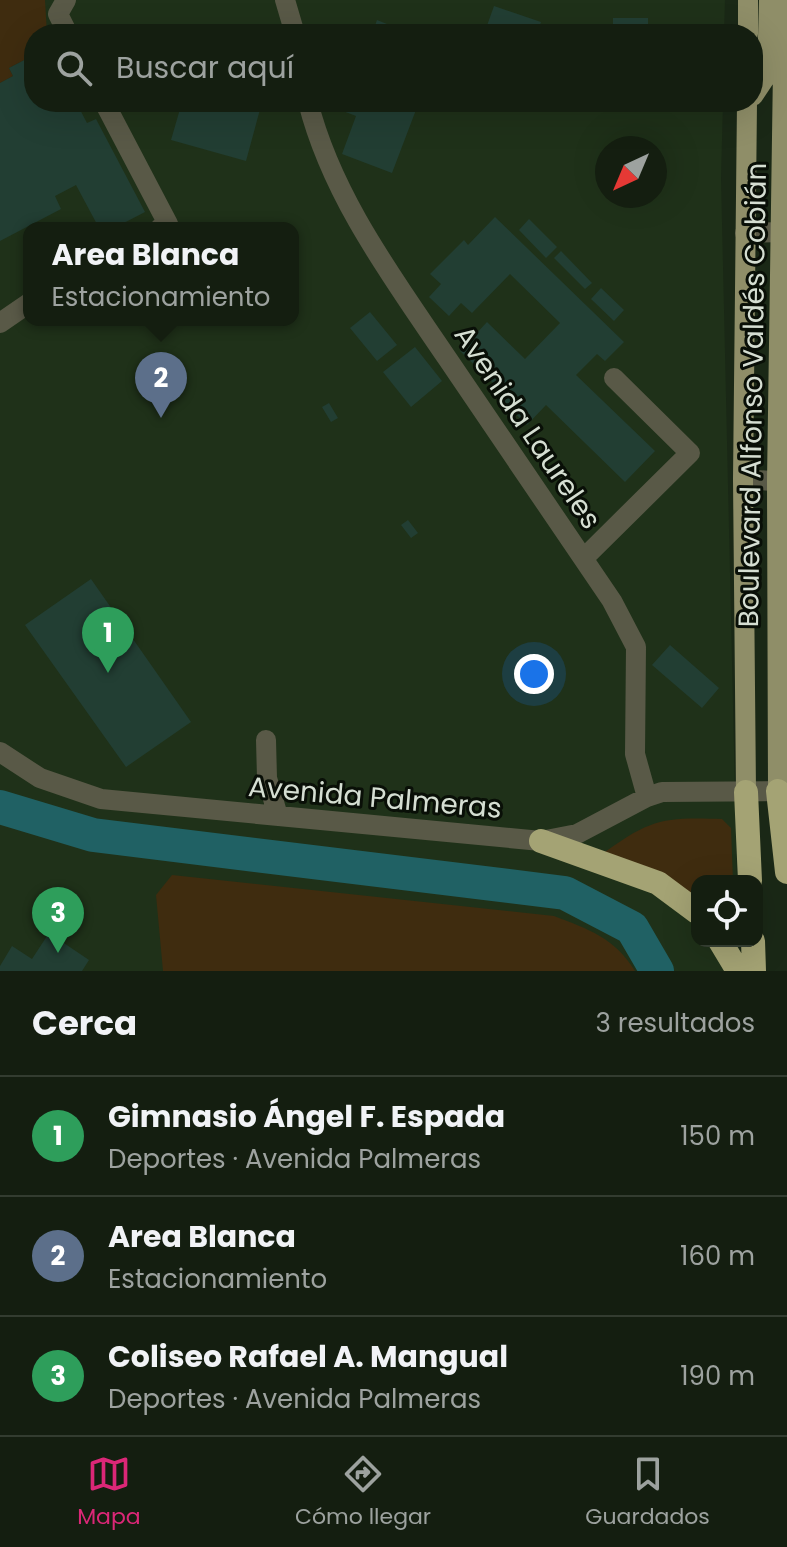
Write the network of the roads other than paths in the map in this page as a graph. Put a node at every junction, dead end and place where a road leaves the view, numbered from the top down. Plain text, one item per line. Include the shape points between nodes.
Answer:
1 (66, 0) edge
2 (285, 0) edge
3 (748, 0) edge
4 (769, 0) edge
5 (784, 0) edge
6 (63, 24) edge
7 (292, 24) edge
8 (748, 24) edge
9 (763, 81) edge
10 (109, 112) edge
11 (311, 112) edge
12 (749, 112) edge
13 (167, 222) edge
14 (785, 232) edge
15 (745, 233) junction
16 (23, 307) edge
17 (0, 323) edge
18 (614, 378) dead end
19 (783, 398) edge
20 (743, 479) junction
21 (782, 481) edge
22 (584, 558) junction
23 (266, 740) dead end
24 (0, 752) edge
25 (782, 791) edge
26 (746, 792) junction
27 (647, 797) junction
28 (278, 816) junction
29 (541, 841) junction
30 (787, 872) edge
31 (750, 875) edge
32 (691, 908) edge
33 (724, 947) edge
34 (753, 947) edge
35 (738, 971) edge
36 (754, 971) edge

1 - 6 street via 58,14
2 - 7 street
3 - 8 main road
4 - 9 main road
5 - 14 main road, Boulevard Alfonso Valdés Cobián
10 - 13 street
11 - 22 street, Avenida Laureles via 329,164 362,229
12 - 15 main road, Boulevard Alfonso Valdés Cobián
14 - 15 street
14 - 19 main road, Boulevard Alfonso Valdés Cobián
15 - 20 main road, Boulevard Alfonso Valdés Cobián
16 - 17 street
18 - 22 street via 690,453
19 - 21 main road, Boulevard Alfonso Valdés Cobián
20 - 21 street
20 - 26 main road, Boulevard Alfonso Valdés Cobián
21 - 25 main road, Boulevard Alfonso Valdés Cobián
22 - 27 street, Avenida Laureles via 636,647 635,754
23 - 28 street via 267,778
24 - 28 street, Avenida Palmeras via 40,778 101,799
25 - 26 street, Avenida Palmeras
25 - 30 highway
26 - 27 street, Avenida Palmeras via 662,792
26 - 31 highway
27 - 29 street, Avenida Palmeras via 577,834
28 - 29 street, Avenida Palmeras
29 - 32 highway via 658,883
33 - 35 highway
34 - 36 highway

